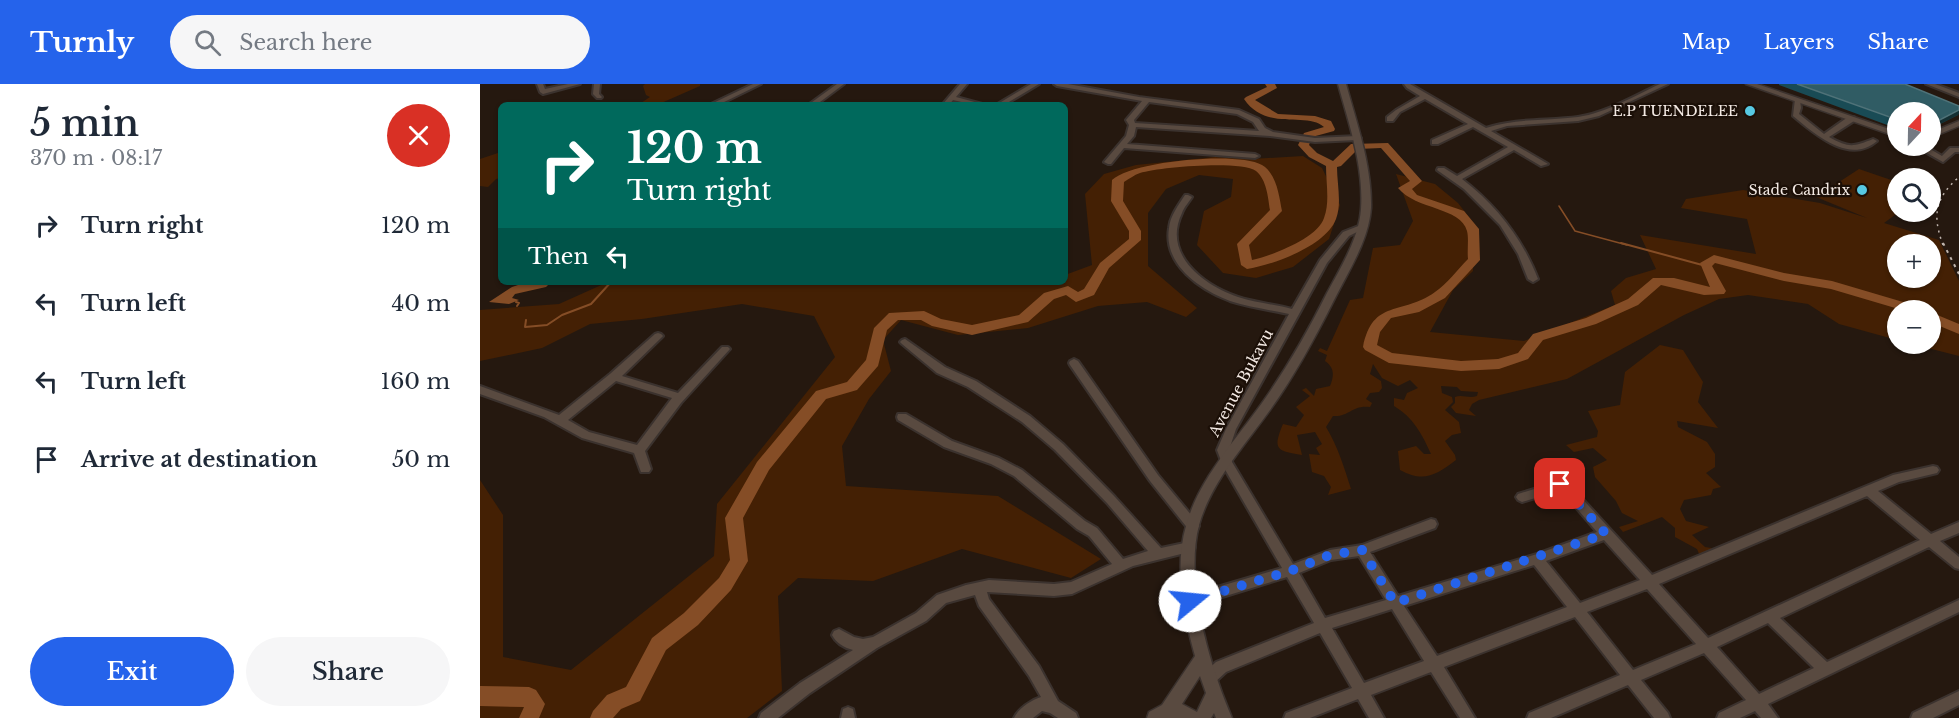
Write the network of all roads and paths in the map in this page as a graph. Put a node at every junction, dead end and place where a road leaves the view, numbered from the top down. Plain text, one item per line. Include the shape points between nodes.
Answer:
1 (540, 84) edge
2 (577, 84) edge
3 (597, 84) edge
4 (758, 84) edge
5 (842, 84) edge
6 (963, 84) edge
7 (1036, 84) edge
8 (1057, 84) edge
9 (1342, 84) edge
10 (1407, 84) edge
11 (1665, 84) edge
12 (1750, 84) edge
13 (1929, 84) edge
14 (1762, 86) edge
15 (1959, 95) edge
16 (1426, 96) junction
17 (599, 97) dead end
18 (1147, 100) junction
19 (1797, 100) junction
20 (719, 102) edge
21 (815, 102) edge
22 (949, 102) edge
23 (1004, 102) edge
24 (1390, 119) dead end
25 (1851, 119) junction
26 (1959, 123) edge
27 (1473, 124) junction
28 (1133, 125) junction
29 (1484, 131) junction
30 (1887, 131) edge
31 (1941, 131) edge
32 (1272, 134) junction
33 (1824, 137) junction
34 (1873, 141) dead end
35 (1435, 142) dead end
36 (1358, 143) junction
37 (1122, 146) junction
38 (1513, 147) junction
39 (1959, 150) edge
40 (1255, 156) dead end
41 (1937, 156) edge
42 (1108, 162) dead end
43 (1544, 164) dead end
44 (1441, 170) dead end
45 (1458, 178) junction
46 (1188, 197) dead end
47 (1361, 228) junction
48 (1533, 279) dead end
49 (1296, 312) junction
50 (658, 336) dead end
51 (905, 342) dead end
52 (725, 349) dead end
53 (1074, 363) dead end
54 (614, 377) junction
55 (480, 390) edge
56 (680, 397) junction
57 (902, 417) dead end
58 (559, 421) junction
59 (639, 450) junction
60 (1227, 463) junction
61 (645, 469) dead end
62 (1933, 470) dead end
63 (1868, 490) junction
64 (1522, 496) dead end
65 (1431, 524) dead end
66 (1193, 526) junction
67 (1959, 526) edge
68 (1606, 534) junction
69 (1930, 541) junction
70 (1189, 547) junction
71 (1362, 550) junction
72 (1159, 555) junction
73 (1537, 559) junction
74 (1959, 564) edge
75 (1121, 565) junction
76 (1290, 571) junction
77 (1650, 582) junction
78 (979, 588) junction
79 (1190, 601) junction
80 (1395, 603) junction
81 (1959, 606) edge
82 (1578, 610) junction
83 (1769, 616) junction
84 (1323, 625) junction
85 (839, 636) dead end
86 (875, 643) junction
87 (1708, 645) junction
88 (1204, 656) junction
89 (1434, 665) junction
90 (1825, 670) junction
91 (1631, 677) junction
92 (1212, 686) junction
93 (1362, 693) junction
94 (1959, 698) edge
95 (1758, 702) junction
96 (1064, 714) edge
97 (1161, 714) edge
98 (766, 718) edge
99 (1021, 718) edge
100 (1192, 718) edge
101 (1203, 718) edge
102 (1224, 718) edge
103 (1291, 718) edge
104 (1377, 718) edge
105 (1468, 718) edge
106 (1534, 718) edge
107 (1663, 718) edge
108 (1724, 718) edge
109 (1771, 718) edge
110 (1918, 718) edge

1 - 2 street via 543,92
3 - 17 street
4 - 20 street
5 - 21 street
6 - 22 street
7 - 23 street
8 - 18 street
9 - 36 street
10 - 16 street
11 - 29 street via 1597,115 1504,124
12 - 14 street
13 - 15 street
14 - 19 street
16 - 24 street
16 - 27 street
18 - 28 street via 1130,120
18 - 32 street via 1239,112
19 - 25 street
19 - 33 street via 1795,115
25 - 30 street
25 - 33 street
26 - 31 street
27 - 29 street
27 - 35 street
28 - 32 street
28 - 37 street
29 - 38 street
32 - 36 street
33 - 34 street via 1857,149 1866,148
36 - 47 street via 1366,210
37 - 40 street
37 - 42 street
38 - 43 street
38 - 45 street
39 - 41 street via 1953,150 1943,160
44 - 45 street
45 - 48 street via 1502,220 1522,250
46 - 49 street via 1173,218 1172,241 1175,253 1190,272 1230,298
47 - 49 street, Avenue Bukavu via 1346,234 1329,255
47 - 60 street via 1302,354
49 - 60 street, Avenue Bukavu via 1231,429 1223,450
50 - 54 street
51 - 72 street via 941,370 972,384 1026,419 1059,447
52 - 56 street
53 - 66 street via 1154,478
54 - 56 street
54 - 58 street
55 - 58 street
56 - 59 street
57 - 75 street via 951,445 995,460 1018,473 1093,532
58 - 59 street via 585,435
59 - 61 street
60 - 66 street
60 - 76 street
62 - 63 street
63 - 69 street
63 - 77 street
64 - 68 street via 1561,485
65 - 71 street
66 - 70 street
67 - 69 street
68 - 73 street
68 - 77 street
69 - 74 street
69 - 83 street
70 - 72 street
70 - 79 street
71 - 76 street via 1330,555
71 - 80 street
72 - 75 street
73 - 80 street
73 - 82 street
75 - 78 street via 1072,588
76 - 79 street
76 - 84 street
77 - 82 street
77 - 87 street
78 - 86 street via 944,598 921,617
78 - 96 street via 984,602
79 - 88 street
80 - 84 street
80 - 89 street
81 - 90 street
82 - 89 street
82 - 91 street
83 - 87 street
83 - 90 street
84 - 92 street via 1221,667
84 - 93 street
85 - 86 street via 851,643
86 - 98 street
87 - 91 street
87 - 95 street
88 - 92 street
88 - 97 street
89 - 93 street
89 - 105 street
90 - 95 street
91 - 106 street
91 - 107 street
92 - 101 street
92 - 102 street
93 - 103 street
93 - 104 street
94 - 110 street
95 - 108 street
95 - 109 street
96 - 99 street via 1038,704
97 - 100 street via 1180,711

